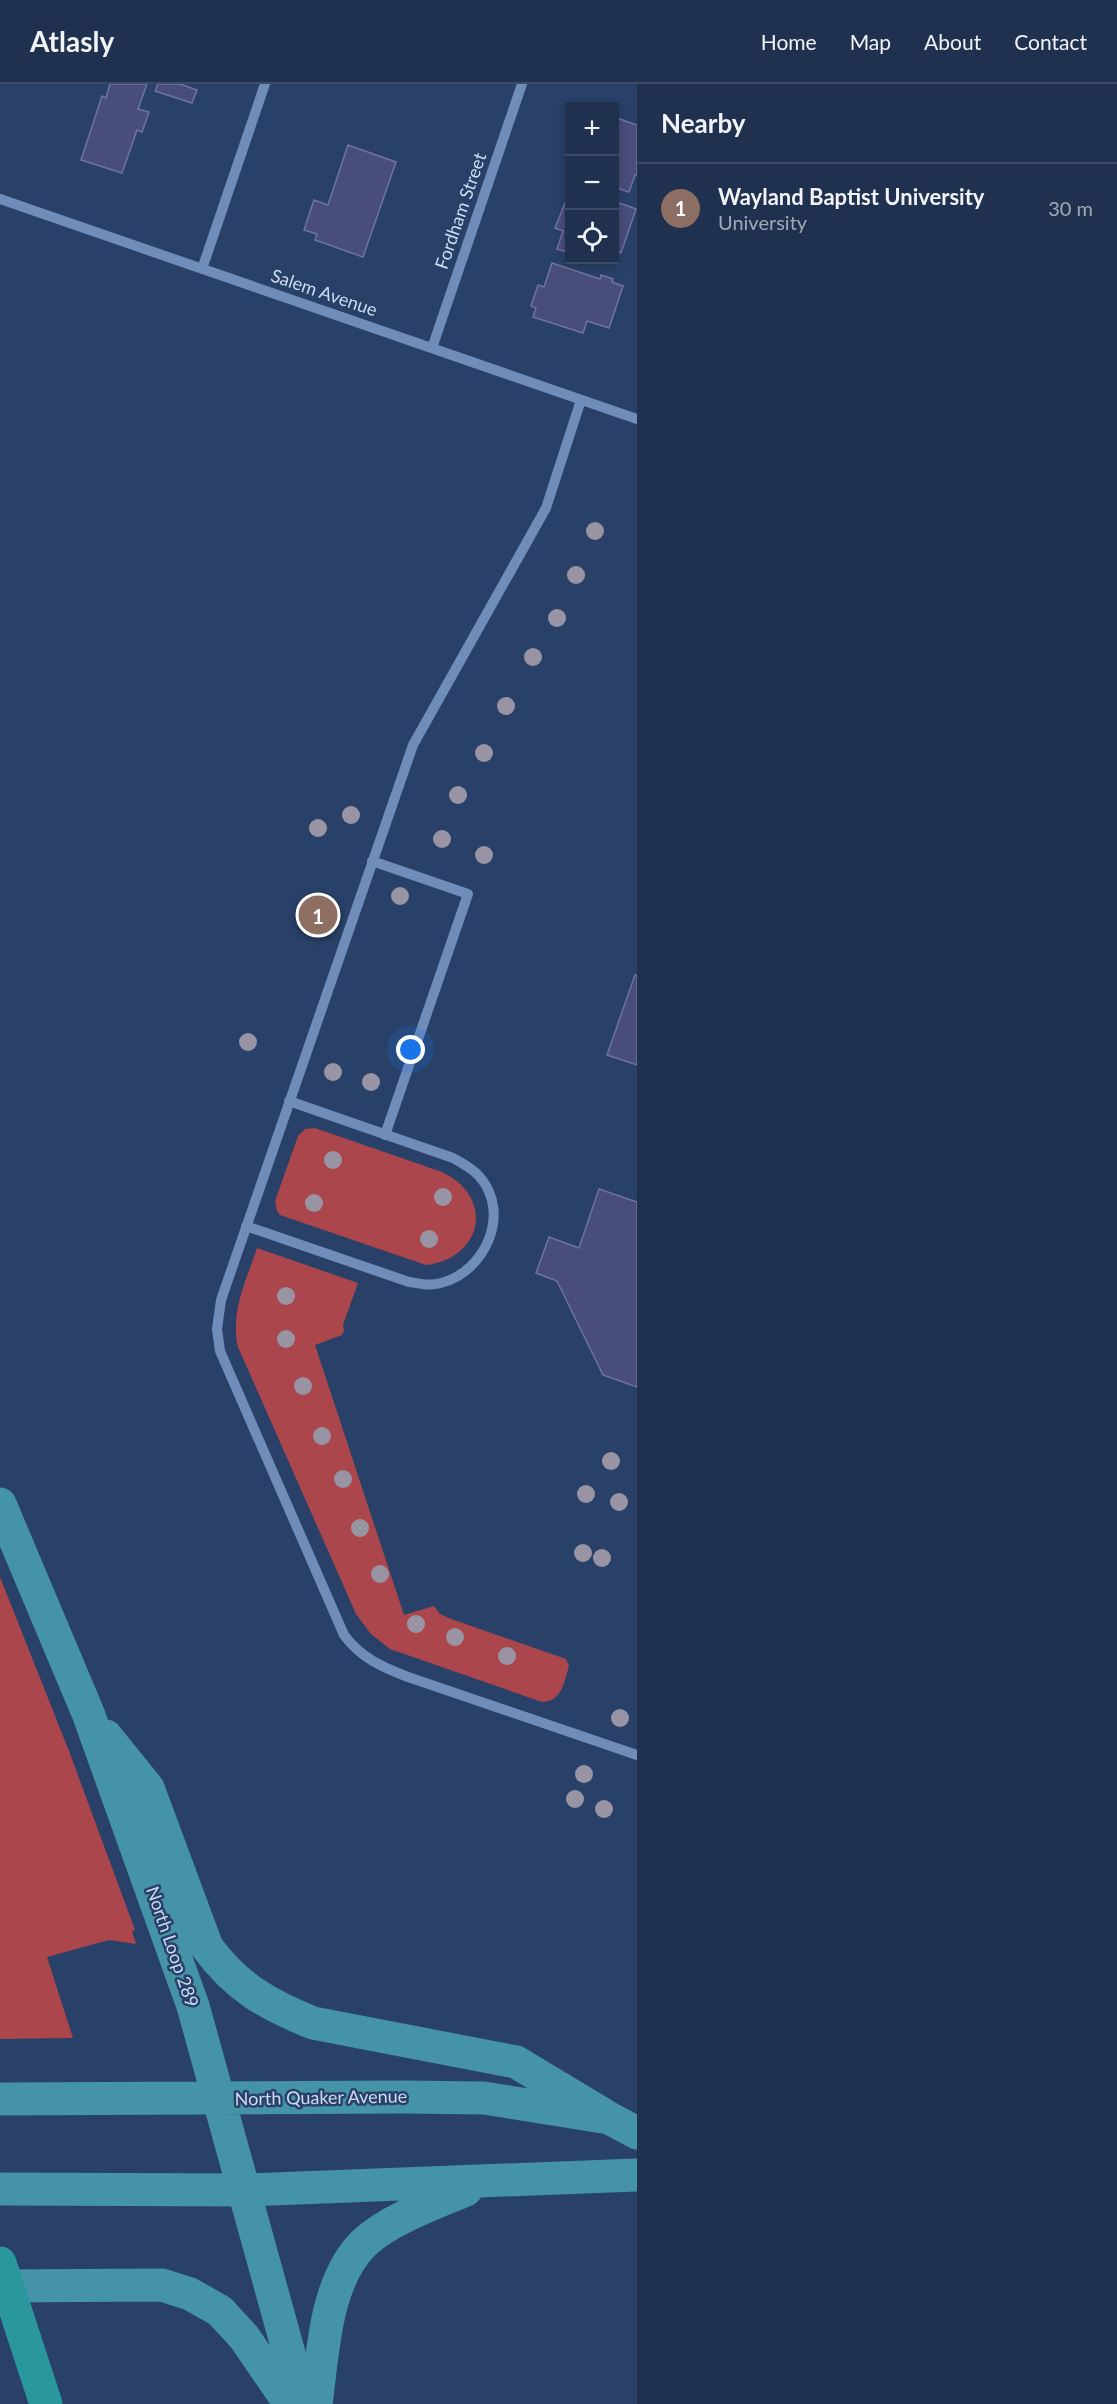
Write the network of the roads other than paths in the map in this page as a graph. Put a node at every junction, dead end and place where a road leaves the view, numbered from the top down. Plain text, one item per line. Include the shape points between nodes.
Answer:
1 (265, 84) edge
2 (522, 84) edge
3 (0, 199) edge
4 (202, 269) junction
5 (432, 348) junction
6 (581, 400) junction
7 (637, 419) edge
8 (372, 861) junction
9 (289, 1101) junction
10 (386, 1135) junction
11 (246, 1226) junction
12 (0, 1504) edge
13 (88, 1713) junction
14 (637, 1755) edge
15 (0, 2099) edge
16 (220, 2099) junction
17 (623, 2125) edge
18 (637, 2175) edge
19 (482, 2182) junction
20 (0, 2189) edge
21 (245, 2190) junction
22 (0, 2263) edge
23 (0, 2286) edge
24 (44, 2400) edge
25 (290, 2404) edge
26 (303, 2404) edge
27 (316, 2404) edge

1 - 4 street
2 - 5 street, Fordham Street
3 - 4 street, Salem Avenue
4 - 5 street, Salem Avenue
5 - 6 street, Salem Avenue
6 - 7 street, Salem Avenue
6 - 8 street via 546,508 418,733
8 - 9 street
8 - 10 street via 468,894
9 - 10 street
9 - 11 street
10 - 11 street via 453,1158 476,1174 488,1191 494,1219 487,1247 457,1277 426,1285 409,1282
11 - 14 street via 220,1300 220,1351 349,1641 380,1666
12 - 13 main road, North Loop 289
13 - 16 main road, North Loop 289 via 193,2006
13 - 17 main road via 148,1788 207,1947 223,1969 248,1990 284,2012 313,2023 516,2061
15 - 16 main road, North Quaker Avenue
16 - 17 main road, North Quaker Avenue via 484,2098
16 - 21 main road, North Loop 289
18 - 19 main road
19 - 21 main road
19 - 27 main road via 405,2216 364,2243 343,2272 330,2311
20 - 21 main road
21 - 26 main road, North Loop 289
22 - 24 highway
23 - 25 main road via 162,2285 190,2294 220,2311 244,2337

